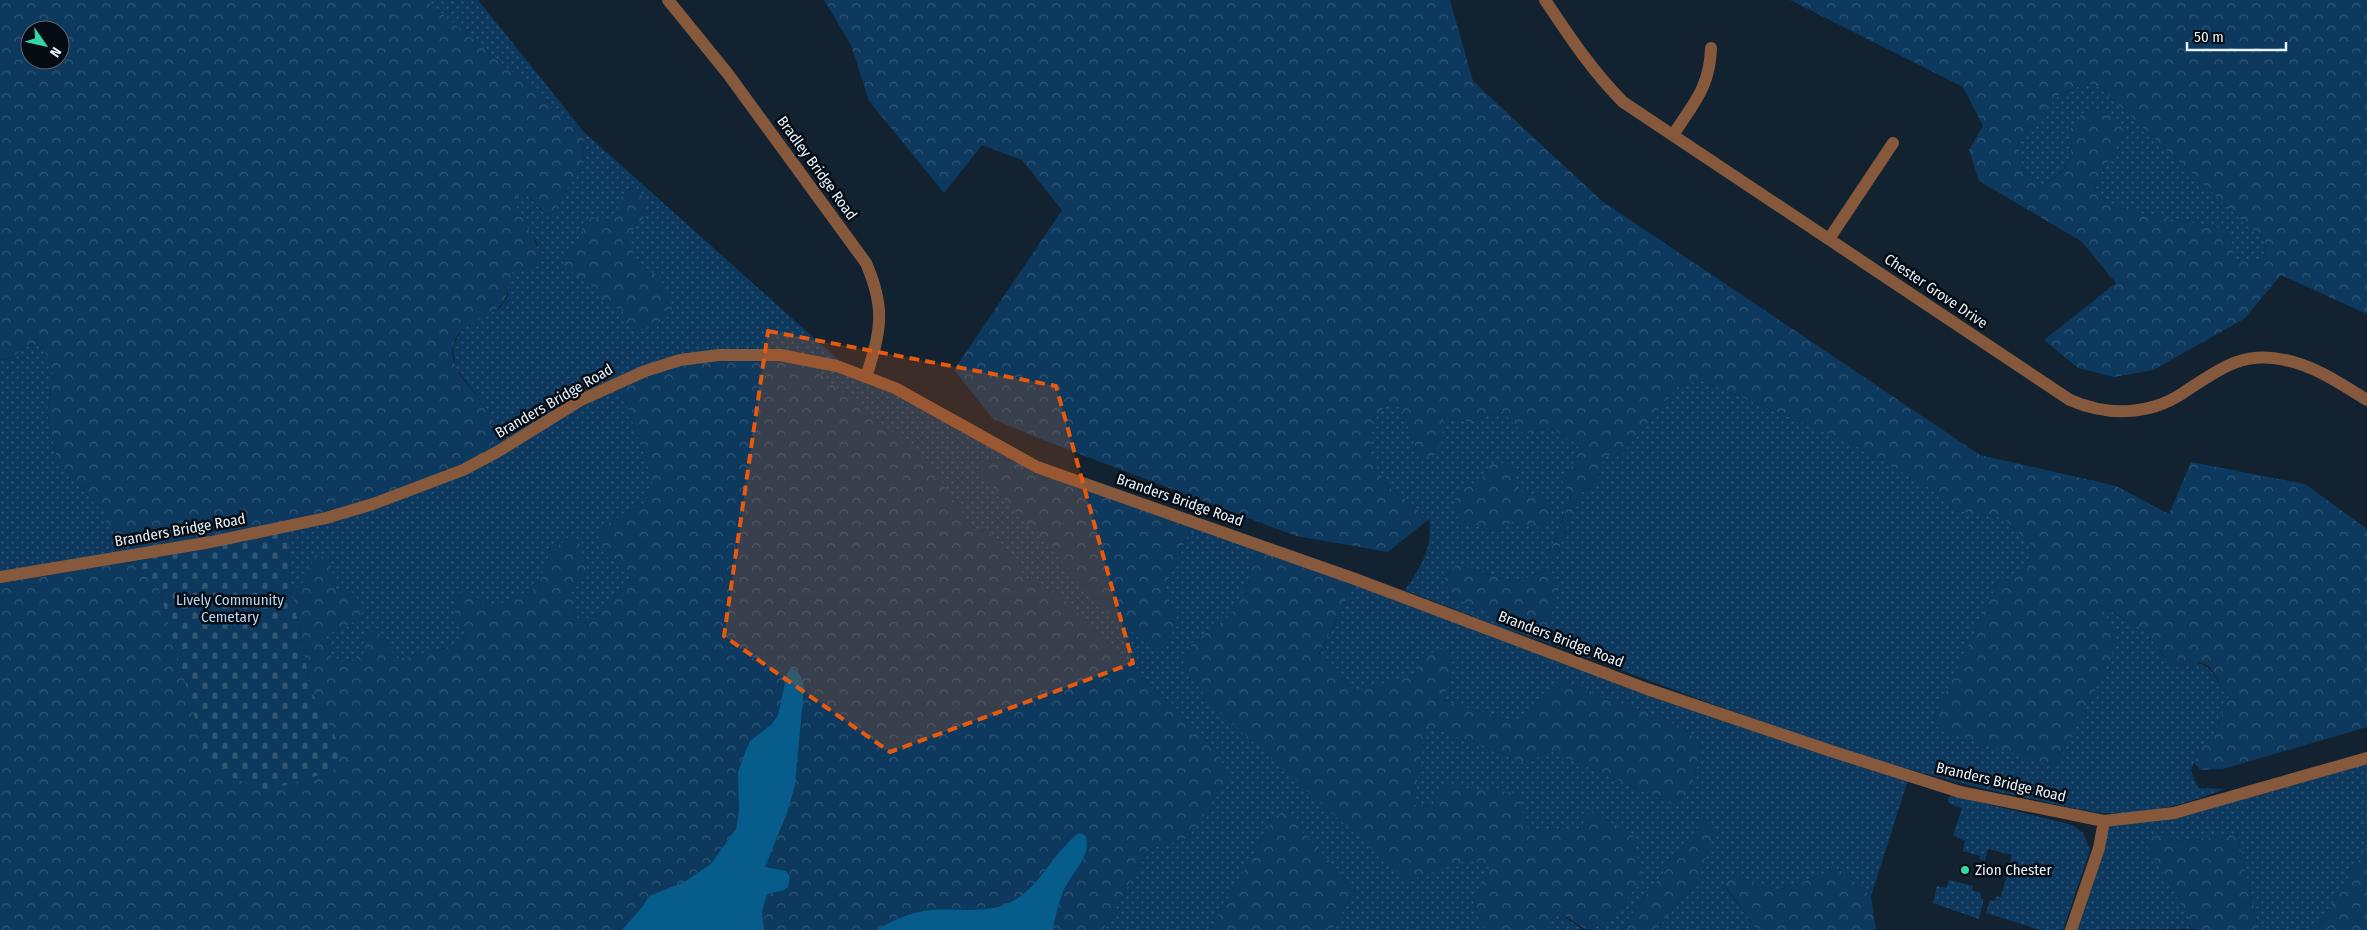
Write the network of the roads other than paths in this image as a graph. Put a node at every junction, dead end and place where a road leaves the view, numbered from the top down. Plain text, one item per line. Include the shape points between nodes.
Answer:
1 (668, 0) edge
2 (1545, 0) edge
3 (1711, 48) dead end
4 (1673, 135) junction
5 (1893, 143) dead end
6 (1829, 239) junction
7 (866, 377) junction
8 (2367, 400) edge
9 (0, 577) edge
10 (2367, 758) edge
11 (2104, 820) junction
12 (2071, 930) edge

1 - 7 street, Bradley Bridge Road via 728,74 866,263 877,288 880,314 876,346
2 - 4 street, Chester Grove Drive via 1599,78 1623,102
3 - 4 street via 1710,69 1704,87
4 - 6 street, Chester Grove Drive
5 - 6 street
6 - 8 street, Chester Grove Drive via 2070,400 2087,408 2140,411 2182,394 2217,369 2237,361 2260,358 2283,359 2305,365
7 - 9 street, Branders Bridge Road via 837,366 780,355 744,353 680,360 644,371 581,400 472,465 373,504 326,518 211,542
7 - 11 street, Branders Bridge Road via 895,388 1038,467 1355,579 1647,689 1960,792
10 - 11 street, Branders Bridge Road via 2174,813
11 - 12 street

